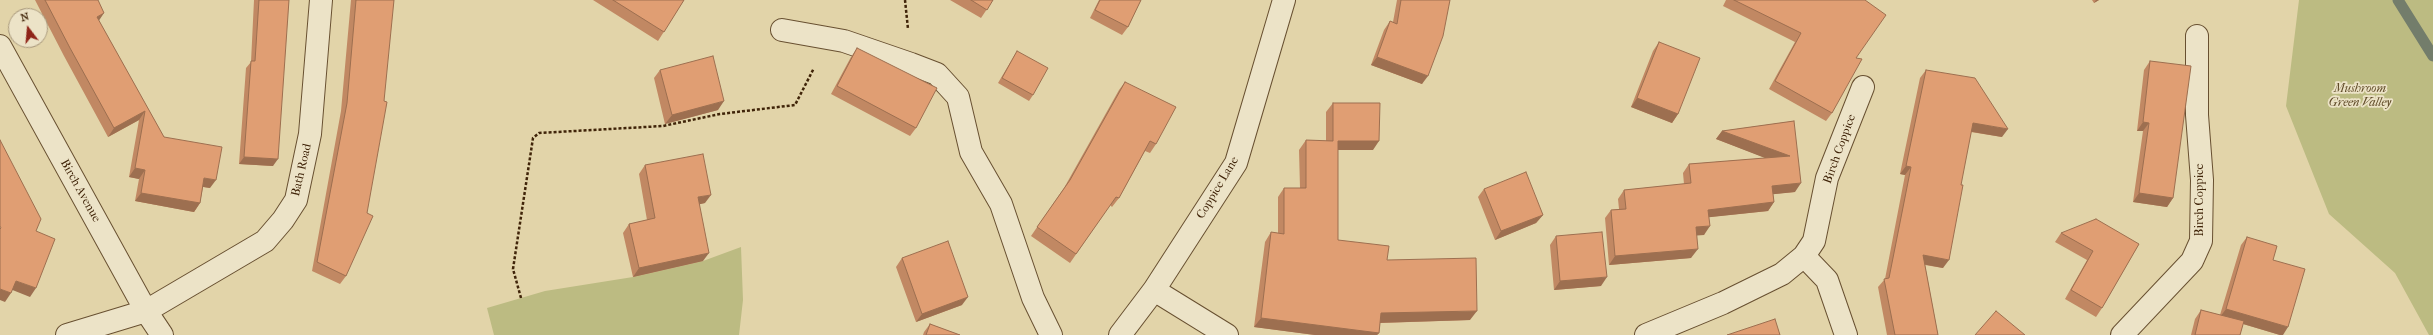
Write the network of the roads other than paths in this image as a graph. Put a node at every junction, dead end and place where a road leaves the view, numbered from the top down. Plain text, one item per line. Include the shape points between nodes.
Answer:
1 (321, 0) edge
2 (1284, 0) edge
3 (782, 30) dead end
4 (2197, 36) dead end
5 (0, 46) edge
6 (1863, 87) dead end
7 (1804, 256) junction
8 (1154, 290) junction
9 (146, 311) junction
10 (67, 335) edge
11 (162, 335) edge
12 (1051, 335) edge
13 (1120, 335) edge
14 (1227, 335) edge
15 (1646, 335) edge
16 (1846, 335) edge
17 (2122, 335) edge

1 - 9 street, Bath Road via 310,134 296,200 265,241
2 - 8 street, Coppice Lane via 1236,163
3 - 12 street via 844,41 937,74 958,97 971,152 1001,204 1033,298
4 - 17 street, Birch Coppice via 2197,115 2202,180 2201,241 2192,261
5 - 9 street, Birch Avenue
6 - 7 street, Birch Coppice via 1827,178 1814,241
7 - 15 street, Birch Coppice via 1782,274 1723,303
7 - 16 street via 1827,280
8 - 13 street, Coppice Lane
8 - 14 street
9 - 10 street, Bath Road
9 - 11 street, Birch Avenue

